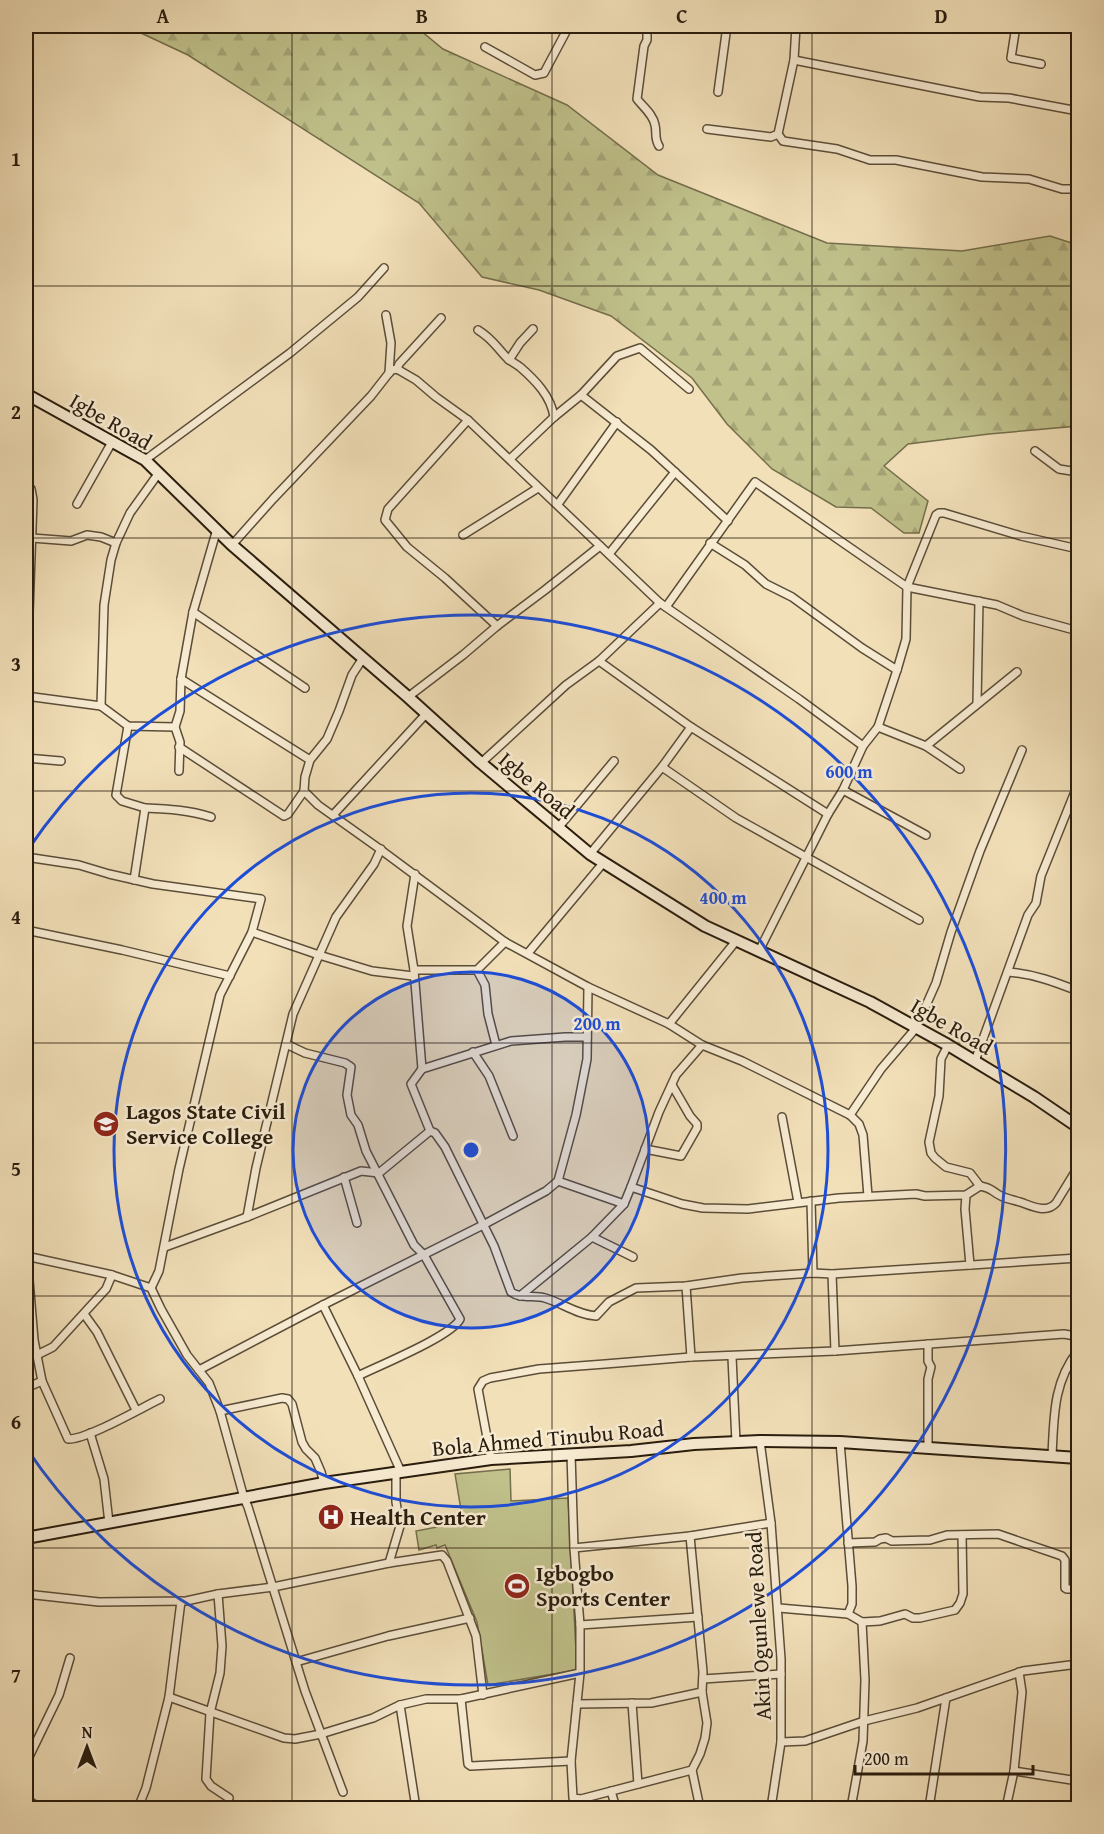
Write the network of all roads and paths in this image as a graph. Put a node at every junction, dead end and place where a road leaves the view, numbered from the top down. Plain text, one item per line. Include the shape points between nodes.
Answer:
1 (569, 26) edge
2 (727, 26) edge
3 (796, 26) edge
4 (1016, 26) edge
5 (1053, 26) edge
6 (646, 27) edge
7 (1078, 30) edge
8 (485, 47) dead end
9 (794, 60) junction
10 (1041, 64) dead end
11 (718, 92) dead end
12 (1078, 111) edge
13 (707, 129) dead end
14 (778, 134) junction
15 (658, 146) dead end
16 (1078, 187) edge
17 (384, 268) dead end
18 (386, 315) dead end
19 (441, 318) dead end
20 (533, 329) dead end
21 (478, 330) dead end
22 (509, 360) junction
23 (397, 369) junction
24 (389, 373) junction
25 (689, 389) dead end
26 (26, 394) edge
27 (581, 394) junction
28 (554, 417) junction
29 (468, 420) junction
30 (617, 422) junction
31 (112, 442) junction
32 (1035, 451) dead end
33 (510, 459) junction
34 (145, 460) junction
35 (675, 472) junction
36 (1078, 472) edge
37 (158, 474) junction
38 (26, 484) edge
39 (538, 488) junction
40 (77, 504) dead end
41 (558, 504) junction
42 (728, 521) junction
43 (217, 529) junction
44 (463, 535) dead end
45 (32, 538) junction
46 (116, 543) junction
47 (710, 543) junction
48 (232, 544) junction
49 (600, 546) junction
50 (1078, 549) edge
51 (609, 554) junction
52 (907, 587) junction
53 (979, 601) junction
54 (663, 605) junction
55 (194, 612) junction
56 (496, 626) junction
57 (1078, 631) edge
58 (363, 658) junction
59 (599, 661) junction
60 (897, 670) junction
61 (1017, 672) dead end
62 (181, 679) junction
63 (305, 688) dead end
64 (26, 696) edge
65 (408, 697) junction
66 (977, 703) junction
67 (101, 706) junction
68 (426, 714) junction
69 (128, 726) junction
70 (175, 727) junction
71 (691, 727) junction
72 (878, 727) junction
73 (863, 746) junction
74 (926, 746) junction
75 (178, 747) junction
76 (1022, 750) dead end
77 (26, 758) edge
78 (61, 760) dead end
79 (310, 760) junction
80 (614, 760) dead end
81 (480, 763) junction
82 (662, 767) junction
83 (960, 769) dead end
84 (179, 771) dead end
85 (1078, 784) edge
86 (843, 790) junction
87 (304, 791) junction
88 (145, 808) junction
89 (828, 814) junction
90 (333, 815) junction
91 (211, 818) dead end
92 (558, 828) junction
93 (926, 835) dead end
94 (381, 849) junction
95 (590, 854) junction
96 (26, 857) edge
97 (807, 858) junction
98 (604, 862) junction
99 (415, 874) junction
100 (134, 880) junction
101 (919, 921) dead end
102 (26, 930) edge
103 (252, 932) junction
104 (736, 941) junction
105 (506, 942) junction
106 (759, 951) junction
107 (528, 953) junction
108 (319, 955) junction
109 (477, 970) junction
110 (1008, 972) junction
111 (413, 973) junction
112 (230, 976) junction
113 (588, 987) junction
114 (1078, 991) edge
115 (669, 1024) junction
116 (916, 1028) junction
117 (587, 1037) junction
118 (286, 1044) junction
119 (496, 1045) junction
120 (702, 1045) junction
121 (948, 1045) junction
122 (473, 1052) junction
123 (975, 1061) junction
124 (422, 1069) junction
125 (672, 1085) junction
126 (850, 1115) junction
127 (782, 1117) dead end
128 (1078, 1127) edge
129 (430, 1131) junction
130 (513, 1136) dead end
131 (645, 1149) junction
132 (1078, 1167) edge
133 (379, 1173) junction
134 (344, 1178) junction
135 (558, 1180) junction
136 (980, 1186) junction
137 (631, 1187) junction
138 (966, 1195) junction
139 (868, 1196) junction
140 (811, 1201) junction
141 (798, 1202) junction
142 (624, 1204) junction
143 (247, 1217) junction
144 (357, 1222) dead end
145 (483, 1225) junction
146 (592, 1237) junction
147 (165, 1247) junction
148 (424, 1255) junction
149 (26, 1256) edge
150 (633, 1257) dead end
151 (1078, 1258) edge
152 (970, 1265) junction
153 (813, 1273) junction
154 (832, 1274) junction
155 (112, 1275) junction
156 (686, 1286) junction
157 (151, 1288) junction
158 (520, 1296) junction
159 (323, 1305) junction
160 (84, 1314) junction
161 (1077, 1337) edge
162 (928, 1344) junction
163 (1078, 1350) edge
164 (835, 1351) junction
165 (37, 1355) junction
166 (691, 1357) junction
167 (732, 1357) junction
168 (200, 1370) junction
169 (358, 1376) junction
170 (42, 1381) junction
171 (26, 1388) edge
172 (160, 1400) dead end
173 (136, 1410) junction
174 (220, 1411) junction
175 (90, 1433) junction
176 (760, 1441) junction
177 (736, 1442) junction
178 (840, 1442) junction
179 (928, 1448) junction
180 (571, 1454) junction
181 (1052, 1456) junction
182 (1078, 1458) edge
183 (491, 1459) junction
184 (398, 1472) junction
185 (324, 1483) junction
186 (244, 1498) junction
187 (109, 1523) junction
188 (771, 1523) junction
189 (962, 1535) junction
190 (690, 1536) junction
191 (26, 1538) edge
192 (848, 1543) junction
193 (574, 1548) junction
194 (389, 1563) junction
195 (273, 1587) junction
196 (1078, 1589) edge
197 (26, 1594) edge
198 (218, 1594) junction
199 (181, 1601) junction
200 (779, 1608) junction
201 (848, 1614) junction
202 (698, 1617) junction
203 (470, 1618) junction
204 (862, 1622) junction
205 (580, 1625) junction
206 (70, 1658) dead end
207 (296, 1662) junction
208 (1076, 1664) edge
209 (1019, 1672) junction
210 (580, 1673) junction
211 (781, 1674) junction
212 (703, 1679) junction
213 (1078, 1681) edge
214 (702, 1692) junction
215 (483, 1695) junction
216 (169, 1697) junction
217 (946, 1698) junction
218 (461, 1699) junction
219 (632, 1703) junction
220 (577, 1704) junction
221 (399, 1705) junction
222 (210, 1713) junction
223 (864, 1721) junction
224 (321, 1734) junction
225 (26, 1738) edge
226 (781, 1742) junction
227 (34, 1744) junction
228 (571, 1761) junction
229 (26, 1762) edge
230 (692, 1770) junction
231 (1014, 1771) junction
232 (1078, 1781) edge
233 (638, 1784) junction
234 (611, 1791) junction
235 (344, 1792) dead end
236 (229, 1798) dead end
237 (32, 1802) dead end
238 (39, 1809) edge
239 (138, 1809) edge
240 (416, 1809) edge
241 (616, 1809) edge
242 (700, 1809) edge
243 (771, 1809) edge
244 (851, 1809) edge
245 (929, 1809) edge
246 (1006, 1809) edge

1 - 8 street via 540,75
2 - 11 street
3 - 9 street
4 - 10 street via 1011,58
5 - 7 street
6 - 15 street via 637,99 655,125
9 - 12 street via 980,97 1009,98
9 - 14 street
13 - 14 street via 771,137
14 - 16 street via 783,141 837,149 870,160 896,160 982,177 1029,179 1062,189
17 - 34 street via 358,297 290,353
18 - 24 street via 391,343
19 - 23 street
20 - 22 street
21 - 22 street via 492,338
22 - 28 street via 547,397
23 - 24 street
23 - 29 street
24 - 48 street
25 - 27 street via 640,348 617,356
26 - 31 street, Igbe Road
27 - 28 street
27 - 30 street
28 - 33 street
29 - 33 street
29 - 56 street via 388,509 385,520 407,547
30 - 35 street
30 - 41 street
31 - 34 street, Igbe Road
31 - 40 street
32 - 36 street via 1059,469
33 - 39 street
34 - 37 street, Igbe Road
35 - 42 street
35 - 51 street
37 - 43 street, Igbe Road
37 - 46 street via 130,513
38 - 45 street via 33,496
39 - 41 street
39 - 44 street
41 - 49 street
42 - 47 street
42 - 52 street via 755,482
43 - 48 street, Igbe Road
43 - 55 street
45 - 46 street via 70,541 87,535
45 - 64 street
46 - 67 street via 104,605
47 - 54 street
47 - 60 street
48 - 58 street, Igbe Road
49 - 51 street
49 - 56 street
50 - 52 street via 941,512 934,518
51 - 54 street
52 - 53 street
52 - 60 street via 906,639
53 - 57 street
53 - 66 street
54 - 59 street
54 - 73 street
55 - 62 street
55 - 63 street
56 - 65 street
58 - 65 street, Igbe Road
58 - 79 street via 352,675 327,738
59 - 71 street
59 - 81 street via 566,685
60 - 72 street
61 - 66 street
62 - 70 street
62 - 79 street
64 - 67 street
65 - 68 street, Igbe Road
66 - 74 street
67 - 69 street
68 - 81 street, Igbe Road
68 - 90 street
69 - 70 street
69 - 88 street via 116,795 122,801
70 - 75 street
71 - 82 street
71 - 89 street
72 - 73 street
72 - 74 street
73 - 86 street
74 - 83 street
75 - 84 street
75 - 87 street via 284,816
76 - 116 street via 980,851 936,983
77 - 78 street
79 - 87 street
80 - 92 street
81 - 92 street, Igbe Road
82 - 95 street
82 - 97 street via 736,818
85 - 110 street
86 - 89 street
86 - 93 street
87 - 90 street
88 - 91 street via 174,809
88 - 100 street
89 - 97 street
90 - 94 street
92 - 95 street, Igbe Road
94 - 99 street
94 - 108 street via 336,917
95 - 98 street, Igbe Road
96 - 100 street via 79,865
97 - 101 street
97 - 106 street
98 - 104 street, Igbe Road via 705,926
98 - 107 street
99 - 105 street
99 - 111 street via 408,926
100 - 103 street via 257,897 261,902
102 - 112 street
103 - 108 street
103 - 112 street
104 - 106 street, Igbe Road
104 - 115 street
105 - 107 street
105 - 109 street
106 - 116 street, Igbe Road via 870,1002
107 - 113 street
108 - 111 street via 372,970
108 - 118 street via 293,1014
109 - 111 street
109 - 119 street via 484,985
110 - 114 street via 1045,978
110 - 123 street
111 - 124 street
112 - 147 street via 214,1019
113 - 115 street
113 - 117 street
115 - 120 street
116 - 121 street, Igbe Road
116 - 126 street via 881,1069
117 - 119 street
117 - 135 street via 587,1059 576,1116
118 - 133 street via 351,1067 347,1095 351,1115
118 - 143 street
119 - 122 street
120 - 125 street via 676,1074
120 - 126 street
121 - 123 street, Igbe Road
121 - 136 street via 941,1059 929,1149 946,1167 970,1173
122 - 124 street
122 - 130 street via 489,1076
123 - 128 street, Igbe Road
124 - 129 street via 412,1080 411,1088
125 - 131 street
125 - 131 street via 697,1128 681,1156
126 - 139 street via 860,1124 863,1135
127 - 141 street
129 - 133 street
129 - 145 street via 445,1148
131 - 137 street
132 - 136 street via 1049,1208 1029,1206
133 - 134 street via 361,1171
133 - 148 street via 414,1245
134 - 143 street
134 - 144 street
135 - 142 street
135 - 145 street via 546,1191
136 - 138 street
137 - 141 street via 704,1208 748,1209
137 - 142 street
138 - 139 street
138 - 152 street
139 - 140 street
140 - 141 street
140 - 153 street
142 - 146 street
143 - 147 street
145 - 148 street
145 - 158 street via 511,1292
146 - 150 street
146 - 158 street
147 - 157 street
148 - 159 street
148 - 169 street via 460,1322
149 - 155 street
149 - 165 street
151 - 152 street
152 - 154 street
153 - 154 street
153 - 156 street
154 - 164 street
155 - 157 street
155 - 160 street via 106,1289
156 - 158 street via 636,1288 609,1302 596,1316 545,1298
156 - 166 street
157 - 168 street via 187,1355
159 - 168 street
159 - 169 street
160 - 165 street via 53,1347
160 - 173 street
161 - 162 street via 1064,1334
162 - 164 street
162 - 179 street
163 - 181 street via 1055,1402
164 - 167 street
165 - 170 street
166 - 167 street
166 - 183 street via 539,1370 483,1381 478,1395
167 - 177 street
168 - 174 street
169 - 184 street
170 - 171 street
170 - 175 street via 68,1439
172 - 173 street
173 - 175 street
174 - 185 street via 288,1399 304,1445 315,1458
174 - 186 street
175 - 187 street via 104,1479
176 - 177 street, Bola Ahmed Tinubu Road
176 - 178 street, Bola Ahmed Tinubu Road
176 - 188 street, Akin Ogunlewe Road
177 - 180 street, Bola Ahmed Tinubu Road
178 - 179 street, Bola Ahmed Tinubu Road
178 - 192 street
179 - 181 street, Bola Ahmed Tinubu Road
180 - 183 street, Bola Ahmed Tinubu Road
180 - 193 street
181 - 182 street, Bola Ahmed Tinubu Road
183 - 184 street, Bola Ahmed Tinubu Road
184 - 185 street, Bola Ahmed Tinubu Road
184 - 194 street via 396,1502 400,1526
185 - 186 street, Bola Ahmed Tinubu Road
186 - 187 street, Bola Ahmed Tinubu Road
186 - 195 street
187 - 191 street, Bola Ahmed Tinubu Road
188 - 190 street
188 - 200 street, Akin Ogunlewe Road
189 - 192 street
189 - 196 street via 998,1534 1062,1557 1065,1588
189 - 204 street via 963,1594 958,1608 920,1618 905,1614
190 - 193 street
190 - 202 street
192 - 201 street via 852,1600
193 - 205 street
194 - 195 street
194 - 203 street via 444,1556
195 - 198 street
195 - 207 street
197 - 199 street via 99,1602
198 - 199 street
198 - 222 street via 222,1655
199 - 216 street
200 - 201 street
200 - 211 street, Akin Ogunlewe Road
201 - 204 street
202 - 205 street
202 - 212 street
203 - 207 street
203 - 215 street
204 - 223 street
205 - 210 street
206 - 227 street via 59,1695
207 - 224 street
208 - 209 street
208 - 213 street
209 - 217 street
209 - 231 street via 1022,1692
210 - 215 street
210 - 220 street
211 - 212 street
211 - 226 street, Akin Ogunlewe Road
212 - 214 street
214 - 219 street
214 - 230 street via 707,1723
215 - 218 street
216 - 222 street
216 - 239 street
217 - 223 street
217 - 245 street
218 - 221 street via 426,1699
218 - 228 street via 471,1766
219 - 220 street
219 - 233 street
220 - 228 street
221 - 224 street via 374,1718
221 - 240 street
222 - 224 street via 289,1739
222 - 236 street via 206,1779
223 - 226 street via 805,1741
223 - 244 street
224 - 235 street
225 - 227 street
226 - 243 street, Akin Ogunlewe Road
227 - 229 street
228 - 234 street via 573,1798
230 - 233 street
230 - 242 street
231 - 232 street
231 - 246 street
233 - 234 street
234 - 241 street
237 - 238 street

